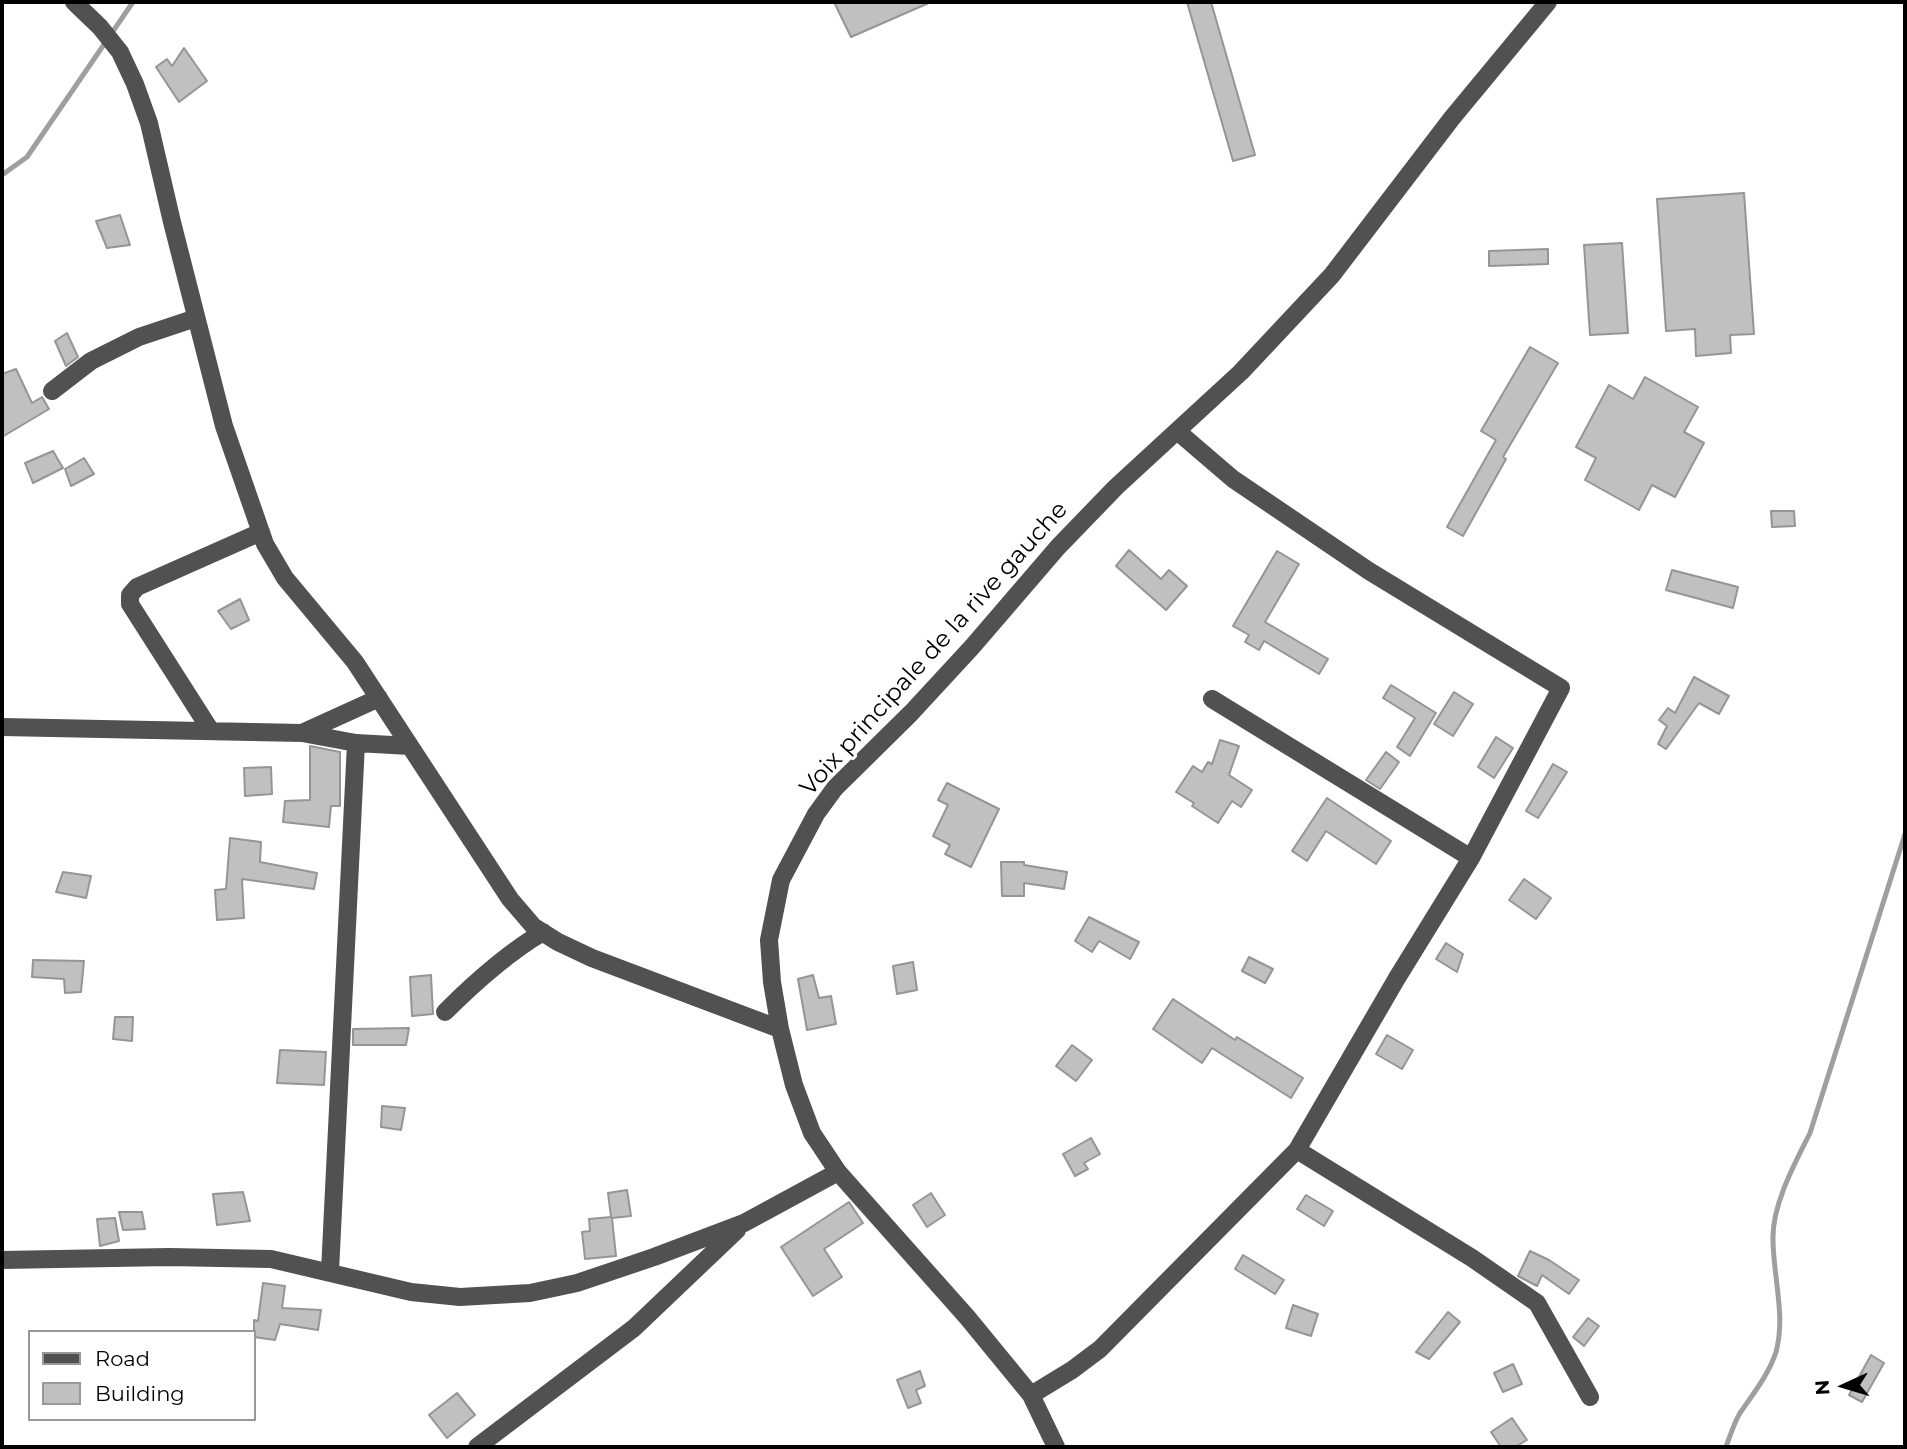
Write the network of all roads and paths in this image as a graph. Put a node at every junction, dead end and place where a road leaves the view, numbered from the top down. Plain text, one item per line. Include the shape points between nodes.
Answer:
1 (74, 2) edge
2 (1548, 2) edge
3 (196, 318) junction
4 (52, 391) dead end
5 (1177, 431) junction
6 (261, 532) junction
7 (379, 698) junction
8 (1212, 699) dead end
9 (2, 727) edge
10 (211, 731) junction
11 (302, 733) junction
12 (356, 743) junction
13 (410, 746) junction
14 (1471, 858) junction
15 (543, 932) junction
16 (445, 1012) dead end
17 (780, 1029) junction
18 (1297, 1150) junction
19 (838, 1172) junction
20 (744, 1223) junction
21 (2, 1261) edge
22 (330, 1271) junction
23 (1031, 1395) junction
24 (1590, 1397) dead end
25 (477, 1447) edge
26 (1056, 1447) edge

1 - 3 street via 120,52 135,84 149,123
2 - 5 street, Voix principale de la rive gauche via 1332,275 1241,372
3 - 4 street via 139,337 91,361
3 - 6 street via 225,426
5 - 14 street via 1233,479 1323,540 1561,688
5 - 17 street, Voix principale de la rive gauche via 1058,547 972,648 835,788 816,814 781,880 769,940
6 - 7 street via 285,578
6 - 10 street via 137,587 131,595 131,604
7 - 11 street
7 - 13 street
8 - 14 street
9 - 10 street
10 - 11 street
11 - 12 street
12 - 13 street
12 - 22 street
13 - 15 street via 510,899
14 - 18 street
15 - 16 street via 486,973
15 - 17 street via 592,958
17 - 19 street, Voix principale de la rive gauche via 812,1133
18 - 23 street via 1100,1349
18 - 24 street via 1537,1303
19 - 20 street
19 - 23 street, Voix principale de la rive gauche
20 - 22 street via 577,1283 530,1293 460,1297 411,1292
20 - 25 street via 634,1328
21 - 22 street via 169,1256 271,1259
23 - 26 street, Voix principale de la rive gauche

